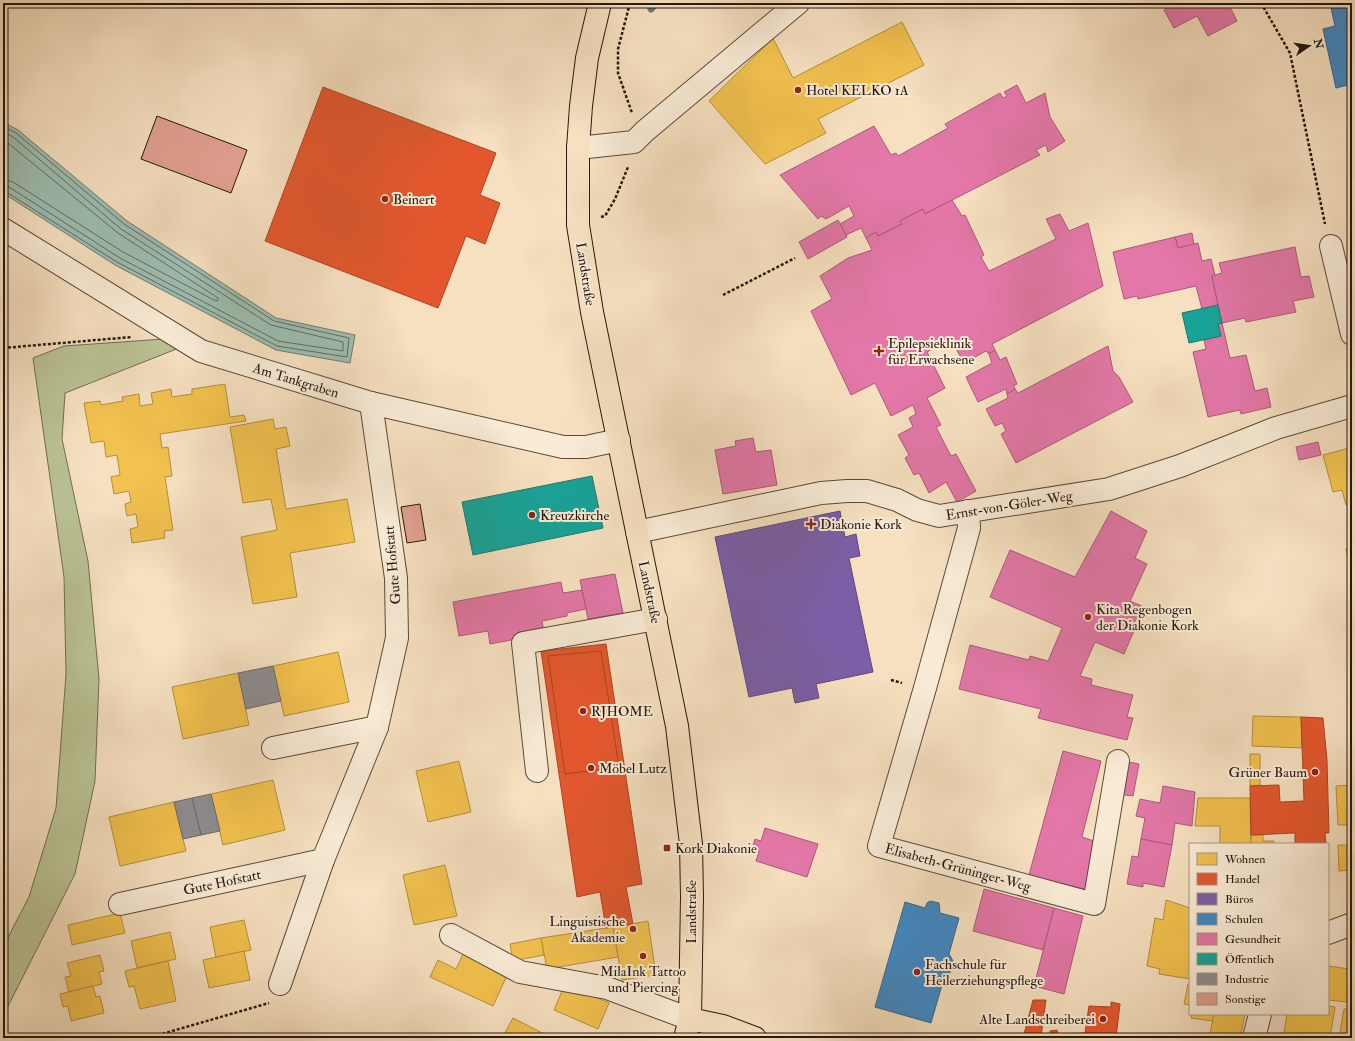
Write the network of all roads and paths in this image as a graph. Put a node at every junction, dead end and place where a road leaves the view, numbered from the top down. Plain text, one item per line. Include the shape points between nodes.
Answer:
1 (600, 3) edge
2 (630, 3) edge
3 (798, 3) edge
4 (1025, 3) edge
5 (1261, 3) edge
6 (1027, 6) dead end
7 (634, 146) junction
8 (578, 148) junction
9 (578, 225) junction
10 (3, 229) edge
11 (1331, 246) joint
12 (795, 258) dead end
13 (723, 295) dead end
14 (159, 325) junction
15 (1352, 334) edge
16 (3, 348) edge
17 (372, 403) junction
18 (1352, 406) edge
19 (619, 440) junction
20 (968, 512) junction
21 (637, 532) junction
22 (656, 619) junction
23 (377, 727) junction
24 (273, 748) dead end
25 (1118, 761) dead end
26 (537, 772) dead end
27 (323, 860) junction
28 (120, 904) dead end
29 (1352, 924) edge
30 (1329, 933) edge
31 (451, 935) dead end
32 (280, 984) joint
33 (1260, 1015) edge
34 (688, 1028) edge
35 (148, 1038) edge
36 (707, 1038) edge
37 (755, 1038) edge
38 (1254, 1038) edge

1 - 8 main road, Landstraße via 587,58
2 - 7 path via 618,49 618,73 635,122
3 - 7 street via 645,131
4 - 6 path
5 - 11 path via 1290,53 1322,215
7 - 8 street
7 - 9 path via 615,199 605,216
8 - 9 main road, Landstraße
9 - 19 main road, Landstraße via 592,312
10 - 14 street, Am Tankgraben
11 - 15 street
12 - 13 path
14 - 16 path via 145,336
14 - 17 street, Am Tankgraben via 200,351
17 - 19 street, Am Tankgraben via 563,447 586,447
17 - 23 street, Gute Hofstatt via 396,578 397,630
18 - 20 street, Ernst-von-Göler-Weg via 1276,428 1180,466 1109,489
19 - 21 main road, Landstraße
20 - 21 street, Ernst-von-Göler-Weg via 939,516 867,491 847,491 821,493
20 - 25 street, Elisabeth-Grüninger-Weg via 969,528 879,846 1094,904
21 - 22 main road, Landstraße
22 - 26 street via 523,643
22 - 34 main road, Landstraße via 677,726 691,844
23 - 24 street
23 - 27 street, Gute Hofstatt
27 - 28 street, Gute Hofstatt
27 - 32 street, Gute Hofstatt
29 - 30 street
31 - 34 street via 520,972 607,988
32 - 35 path via 268,1005
33 - 38 street
34 - 36 main road
34 - 37 main road via 723,1026

